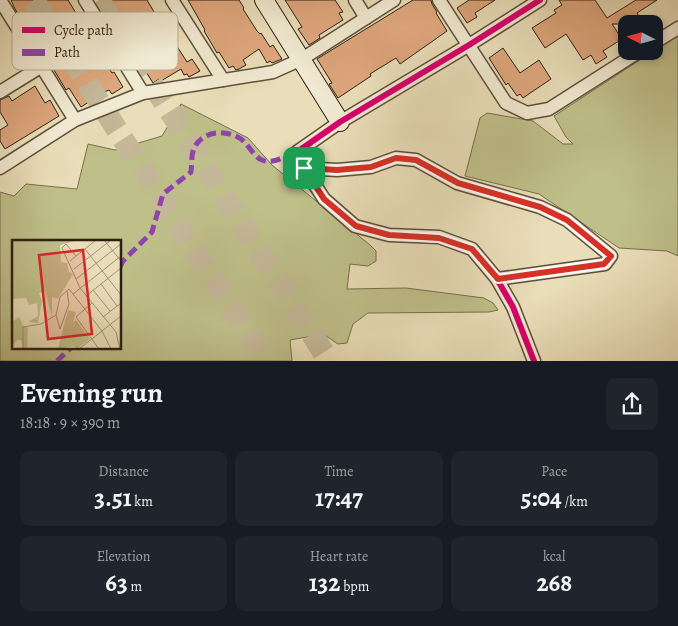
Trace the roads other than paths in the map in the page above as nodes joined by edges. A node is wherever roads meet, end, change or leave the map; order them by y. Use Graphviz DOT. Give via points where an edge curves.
graph roads {
  1 [pos="0,0"];
  2 [pos="85,0"];
  3 [pos="172,0"];
  4 [pos="264,0"];
  5 [pos="355,0"];
  6 [pos="394,0"];
  7 [pos="440,0"];
  8 [pos="540,0"];
  9 [pos="92,12"];
  10 [pos="366,18"];
  11 [pos="12,19"];
  12 [pos="678,28"];
  13 [pos="663,37"];
  14 [pos="469,46"];
  15 [pos="302,59"];
  16 [pos="626,60"];
  17 [pos="36,70"];
  18 [pos="44,70"];
  19 [pos="128,70"];
  20 [pos="223,80"];
  21 [pos="0,92"];
  22 [pos="143,94"];
  23 [pos="75,120"];
  24 [pos="340,122"];
  25 [pos="0,168"];
  26 [pos="304,168"];
  27 [pos="498,279"];
  28 [pos="534,361"];
  1 -- 11 [label="street"];
  2 -- 9 [label="street"];
  3 -- 20 [label="street"];
  4 -- 15 [label="street"];
  5 -- 10 [label="street"];
  6 -- 10 [label="street"];
  7 -- 14 [label="street"];
  8 -- 14 [label="street"];
  10 -- 15 [label="street"];
  12 -- 13 [label="street"];
  14 -- 16 [label="street" via="506,103 527,113 549,109"];
  14 -- 24 [label="street"];
  15 -- 20 [label="street" via="273,72"];
  15 -- 24 [label="street"];
  17 -- 21 [label="street"];
  18 -- 23 [label="street"];
  19 -- 22 [label="street"];
  20 -- 22 [label="street"];
  22 -- 23 [label="street"];
  23 -- 25 [label="street"];
  24 -- 26 [label="street" via="297,152"];
  26 -- 27 [label="street" via="324,199 356,226 389,235 439,238 472,249"];
  26 -- 27 [label="street" via="337,170 371,167 396,158 416,160 458,183 540,207 567,220 611,256 604,264"];
  27 -- 28 [label="street"];
}
